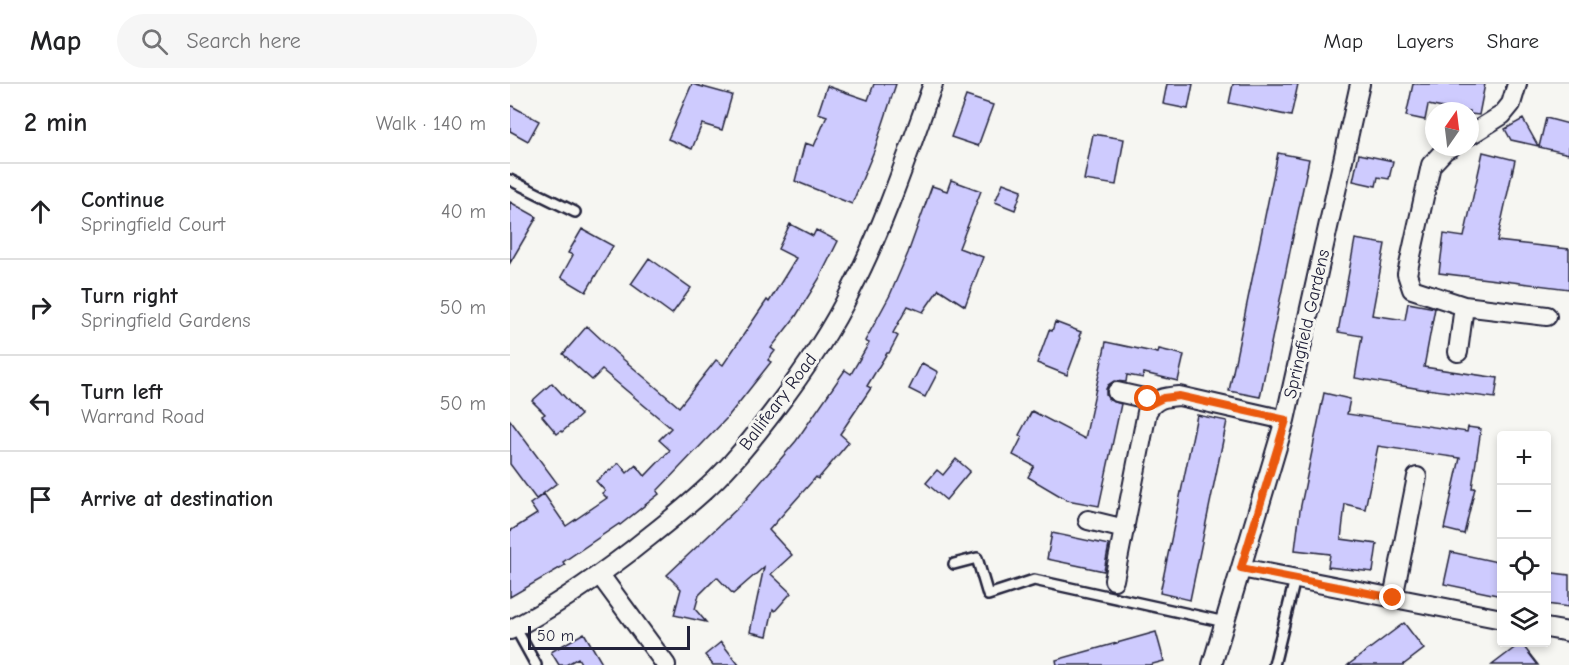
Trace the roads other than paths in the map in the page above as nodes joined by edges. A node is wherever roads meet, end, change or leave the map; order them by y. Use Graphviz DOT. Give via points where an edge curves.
graph roads {
  1 [pos="933,84"];
  2 [pos="1360,84"];
  3 [pos="1517,84"];
  4 [pos="1479,129"];
  5 [pos="1439,156"];
  6 [pos="510,180"];
  7 [pos="575,212"];
  8 [pos="1464,306"];
  9 [pos="1547,316"];
  10 [pos="1458,352"];
  11 [pos="1117,392"];
  12 [pos="1153,403"];
  13 [pos="1286,420"];
  14 [pos="1417,477"];
  15 [pos="1088,520"];
  16 [pos="1125,529"];
  17 [pos="954,564"];
  18 [pos="1241,568"];
  19 [pos="600,575"];
  20 [pos="1295,579"];
  21 [pos="1114,580"];
  22 [pos="1393,598"];
  23 [pos="1497,618"];
  24 [pos="1225,622"];
  25 [pos="513,629"];
  26 [pos="1551,629"];
  27 [pos="1569,633"];
  28 [pos="536,665"];
  29 [pos="666,665"];
  30 [pos="1212,665"];
  31 [pos="1274,665"];
  1 -- 19 [label="street, Ballifeary Road" via="880,226 851,290 795,383 751,441 709,486"];
  2 -- 13 [label="street, Springfield Gardens"];
  3 -- 4 [label="street" via="1511,104 1502,115"];
  5 -- 8 [label="street" via="1431,165 1407,274 1412,289"];
  6 -- 7 [label="lane"];
  8 -- 9 [label="street"];
  8 -- 10 [label="street"];
  11 -- 12 [label="street"];
  12 -- 13 [label="street" via="1179,396"];
  12 -- 16 [label="street"];
  13 -- 18 [label="street, Springfield Gardens"];
  14 -- 22 [label="street"];
  15 -- 16 [label="street"];
  16 -- 21 [label="street"];
  17 -- 24 [label="lane" via="977,558 988,594 1034,580"];
  18 -- 20 [label="street"];
  18 -- 24 [label="street, Springfield Gardens"];
  19 -- 25 [label="street, Ballifeary Road"];
  19 -- 29 [label="street"];
  20 -- 22 [label="street"];
  20 -- 31 [label="lane"];
  22 -- 23 [label="street"];
  24 -- 30 [label="street, Springfield Gardens"];
  25 -- 28 [label="lane"];
  26 -- 27 [label="street"];
}
